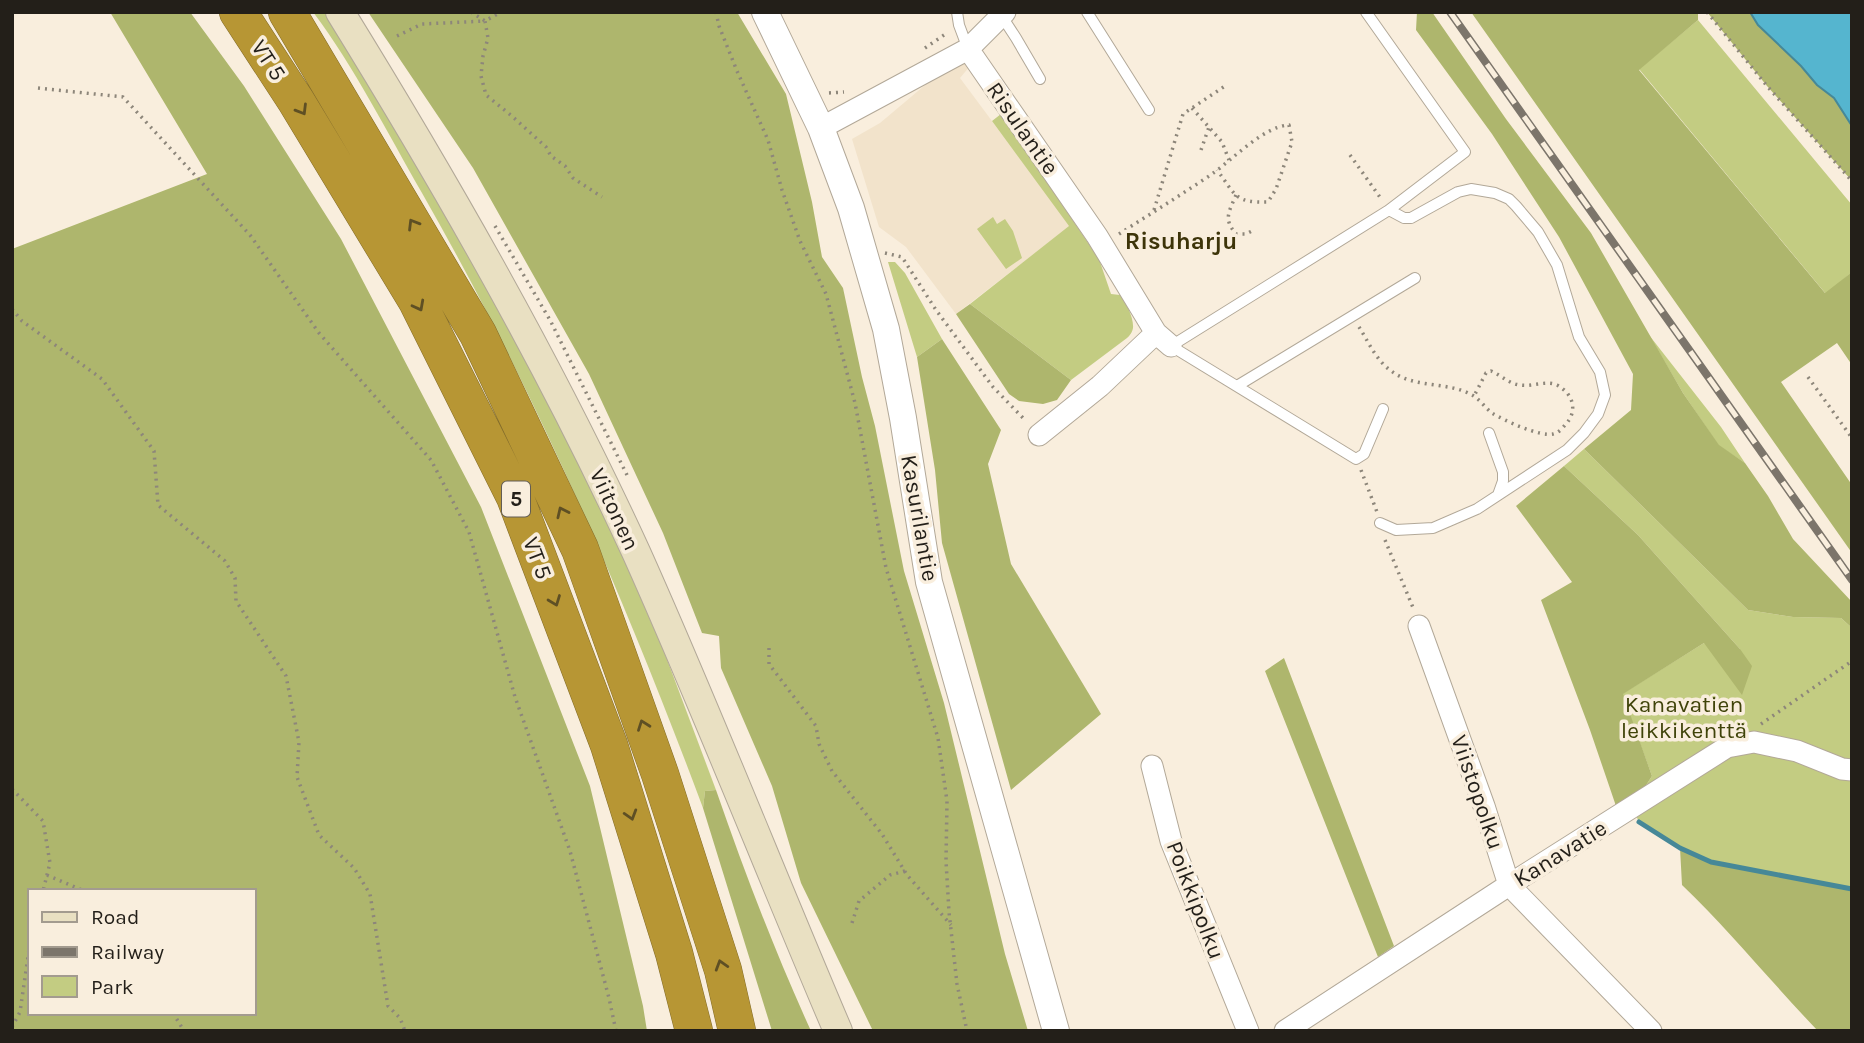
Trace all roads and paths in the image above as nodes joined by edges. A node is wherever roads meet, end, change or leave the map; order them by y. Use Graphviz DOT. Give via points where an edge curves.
graph roads {
  1 [pos="238,12"];
  2 [pos="287,12"];
  3 [pos="340,12"];
  4 [pos="471,12"];
  5 [pos="501,12"];
  6 [pos="716,12"];
  7 [pos="765,12"];
  8 [pos="957,12"];
  9 [pos="1087,12"];
  10 [pos="1366,12"];
  11 [pos="1707,12"];
  12 [pos="1003,14"];
  13 [pos="485,21"];
  14 [pos="397,36"];
  15 [pos="968,49"];
  16 [pos="1040,79"];
  17 [pos="1225,86"];
  18 [pos="38,88"];
  19 [pos="1192,108"];
  20 [pos="1149,110"];
  21 [pos="1209,127"];
  22 [pos="821,128"];
  23 [pos="1201,149"];
  24 [pos="1350,155"];
  25 [pos="1229,160"];
  26 [pos="1217,170"];
  27 [pos="1852,181"];
  28 [pos="1236,195"];
  29 [pos="602,197"];
  30 [pos="1390,210"];
  31 [pos="1154,212"];
  32 [pos="1251,231"];
  33 [pos="1102,245"];
  34 [pos="883,252"];
  35 [pos="1415,278"];
  36 [pos="12,309"];
  37 [pos="1352,316"];
  38 [pos="1163,340"];
  39 [pos="1808,377"];
  40 [pos="1237,386"];
  41 [pos="1474,396"];
  42 [pos="1383,409"];
  43 [pos="1489,433"];
  44 [pos="1039,435"];
  45 [pos="1852,439"];
  46 [pos="1497,495"];
  47 [pos="1380,523"];
  48 [pos="1419,626"];
  49 [pos="769,648"];
  50 [pos="1852,661"];
  51 [pos="1727,747"];
  52 [pos="1152,766"];
  53 [pos="1852,770"];
  54 [pos="12,789"];
  55 [pos="905,871"];
  56 [pos="47,875"];
  57 [pos="1510,885"];
  58 [pos="44,889"];
  59 [pos="78,889"];
  60 [pos="852,923"];
  61 [pos="951,925"];
  62 [pos="674,953"];
  63 [pos="28,957"];
  64 [pos="174,1015"];
  65 [pos="12,1027"];
  66 [pos="184,1031"];
  67 [pos="405,1031"];
  68 [pos="616,1031"];
  69 [pos="684,1031"];
  70 [pos="694,1031"];
  71 [pos="737,1031"];
  72 [pos="838,1031"];
  73 [pos="967,1031"];
  74 [pos="1056,1031"];
  75 [pos="1248,1031"];
  76 [pos="1285,1031"];
  77 [pos="1651,1031"];
  1 -- 62 [label="highway, VT 5 / 5, one-way" via="417,301 515,497 609,745"];
  71 -- 2 [label="highway, VT 5 / 5, one-way" via="723,970 660,774 580,549 478,334"];
  3 -- 72 [label="main road, Viitonen" via="439,175 587,451 701,702"];
  4 -- 13 [label="path"];
  5 -- 13 [label="path"];
  6 -- 61 [label="path" via="768,140 800,241 826,294 848,373 886,568 938,738 947,801"];
  7 -- 22 [label="street, Kasurilantie"];
  8 -- 15 [label="lane"];
  9 -- 20 [label="lane"];
  10 -- 30 [label="lane" via="1465,152"];
  11 -- 27 [label="path"];
  12 -- 15 [label="street"];
  12 -- 16 [label="lane"];
  13 -- 14 [label="path" via="422,24"];
  13 -- 29 [label="path" via="488,38 481,76 486,95 573,178"];
  15 -- 22 [label="street"];
  15 -- 33 [label="street, Risulantie"];
  17 -- 19 [label="path"];
  18 -- 68 [label="path" via="123,97 250,234 319,333 431,460 469,532 515,697 570,851"];
  19 -- 21 [label="path"];
  19 -- 31 [label="path" via="1183,114"];
  21 -- 23 [label="path"];
  21 -- 25 [label="path"];
  22 -- 74 [label="street, Kasurilantie" via="851,208 886,329 929,582"];
  24 -- 30 [label="path"];
  25 -- 26 [label="path"];
  25 -- 28 [label="path" via="1280,125 1289,125 1292,142 1268,202 1251,203"];
  26 -- 28 [label="path"];
  26 -- 31 [label="path"];
  28 -- 32 [label="path" via="1227,218 1229,226 1236,234"];
  30 -- 38 [label="lane"];
  30 -- 46 [label="lane" via="1411,218 1458,192 1471,190 1508,199 1524,213 1557,265 1579,337 1600,372 1605,395 1584,433 1567,450"];
  31 -- 33 [label="path"];
  33 -- 38 [label="street, Risulantie"];
  34 -- 44 [label="path" via="902,257 993,387"];
  35 -- 37 [label="lane"];
  36 -- 67 [label="path" via="102,379 154,451 158,505 225,561 235,578 236,601 286,676 299,742 297,777 319,835 354,868 370,894 388,1006"];
  37 -- 40 [label="lane"];
  37 -- 41 [label="path" via="1391,371"];
  38 -- 40 [label="lane"];
  38 -- 44 [label="street"];
  39 -- 45 [label="path"];
  40 -- 42 [label="lane" via="1356,458 1364,454"];
  41 -- 41 [label="path" via="1493,414 1547,435 1561,430 1574,408 1554,384 1516,385 1491,371"];
  43 -- 46 [label="lane" via="1503,472"];
  46 -- 47 [label="lane" via="1433,528 1396,530"];
  48 -- 57 [label="street, Viistopolku"];
  49 -- 55 [label="path" via="769,664 816,726 832,771"];
  50 -- 51 [label="path"];
  51 -- 53 [label="street, Kanavatie" via="1754,742"];
  51 -- 57 [label="street, Kanavatie"];
  52 -- 75 [label="street, Poikkipolku" via="1171,841"];
  54 -- 56 [label="path" via="43,821 50,863"];
  55 -- 60 [label="path" via="890,875 859,901"];
  55 -- 61 [label="path"];
  56 -- 58 [label="path"];
  56 -- 59 [label="path"];
  57 -- 76 [label="street, Kanavatie"];
  57 -- 77 [label="street, Viistopolku"];
  61 -- 73 [label="path"];
  62 -- 69 [label="highway"];
  62 -- 70 [label="highway, VT 5 / 5"];
  63 -- 65 [label="path" via="20,1012"];
  64 -- 66 [label="path"];
}
